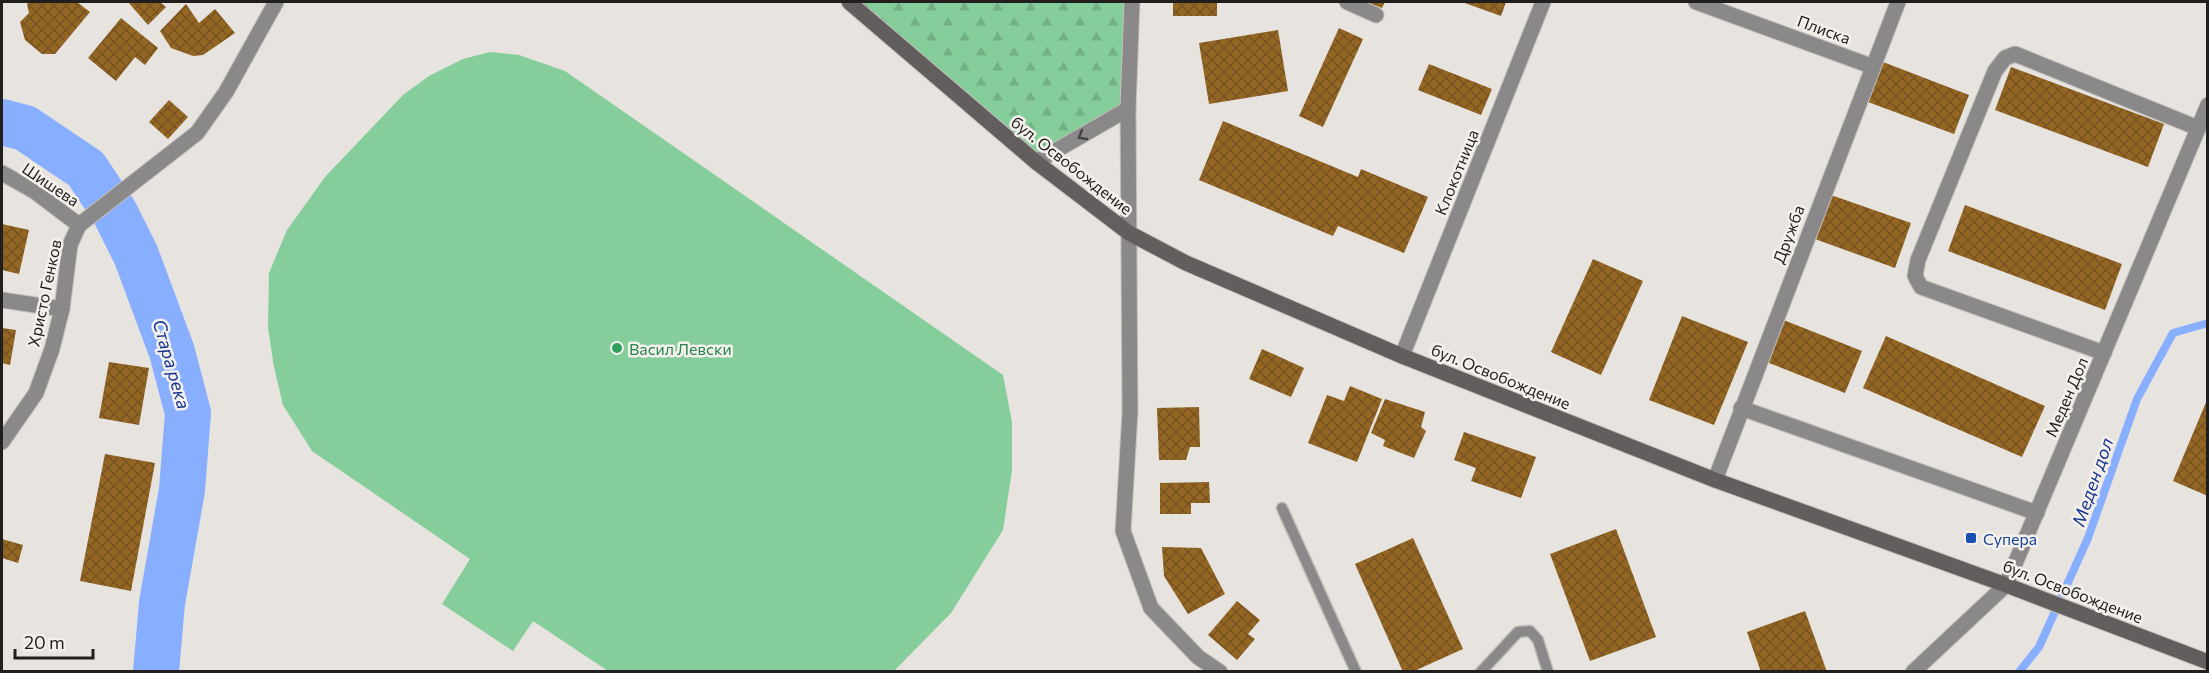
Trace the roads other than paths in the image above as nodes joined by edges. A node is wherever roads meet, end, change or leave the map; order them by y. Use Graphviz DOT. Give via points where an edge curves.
graph roads {
  1 [pos="276,2"];
  2 [pos="849,2"];
  3 [pos="1132,2"];
  4 [pos="1347,2"];
  5 [pos="1543,2"];
  6 [pos="1696,2"];
  7 [pos="1898,2"];
  8 [pos="1376,15"];
  9 [pos="1871,66"];
  10 [pos="2208,105"];
  11 [pos="1128,109"];
  12 [pos="2198,128"];
  13 [pos="1036,162"];
  14 [pos="2,173"];
  15 [pos="84,221"];
  16 [pos="1129,233"];
  17 [pos="2,300"];
  18 [pos="62,309"];
  19 [pos="2104,353"];
  20 [pos="1402,356"];
  21 [pos="1741,408"];
  22 [pos="2,442"];
  23 [pos="1714,480"];
  24 [pos="1282,508"];
  25 [pos="2037,513"];
  26 [pos="2006,585"];
  27 [pos="2208,662"];
  28 [pos="1220,672"];
  29 [pos="1356,672"];
  30 [pos="1481,672"];
  31 [pos="1548,672"];
  32 [pos="1913,672"];
  1 -- 15 [label="street" via="226,93 197,133"];
  2 -- 13 [label="main road, бул. Освобождение"];
  3 -- 11 [label="street"];
  4 -- 8 [label="street"];
  5 -- 20 [label="street, Клокотница"];
  6 -- 9 [label="street, Плиска"];
  7 -- 9 [label="street, Дружба"];
  9 -- 21 [label="street, Дружба"];
  10 -- 12 [label="street, Меден Дол"];
  11 -- 13 [label="street, one-way"];
  11 -- 16 [label="street"];
  12 -- 19 [label="street, Меден Дол"];
  12 -- 19 [label="street" via="2015,54 2005,58 1995,71 1918,260 1915,276 1921,287"];
  13 -- 16 [label="main road, бул. Освобождение"];
  14 -- 15 [label="street, Шишева"];
  15 -- 18 [label="street, Христо Генков" via="70,245"];
  16 -- 20 [label="main road, бул. Освобождение" via="1186,263"];
  16 -- 28 [label="street" via="1130,412 1124,531 1151,608 1198,657"];
  17 -- 18 [label="street"];
  18 -- 22 [label="street, Христо Генков" via="36,393"];
  19 -- 25 [label="street, Меден Дол"];
  20 -- 23 [label="main road, бул. Освобождение"];
  21 -- 23 [label="street, Дружба"];
  21 -- 25 [label="street"];
  23 -- 26 [label="main road, бул. Освобождение"];
  24 -- 29 [label="lane"];
  25 -- 26 [label="street, Меден Дол"];
  26 -- 27 [label="main road, бул. Освобождение"];
  26 -- 32 [label="street, Меден Дол"];
  30 -- 31 [label="lane" via="1518,632 1530,631 1538,640"];
}
